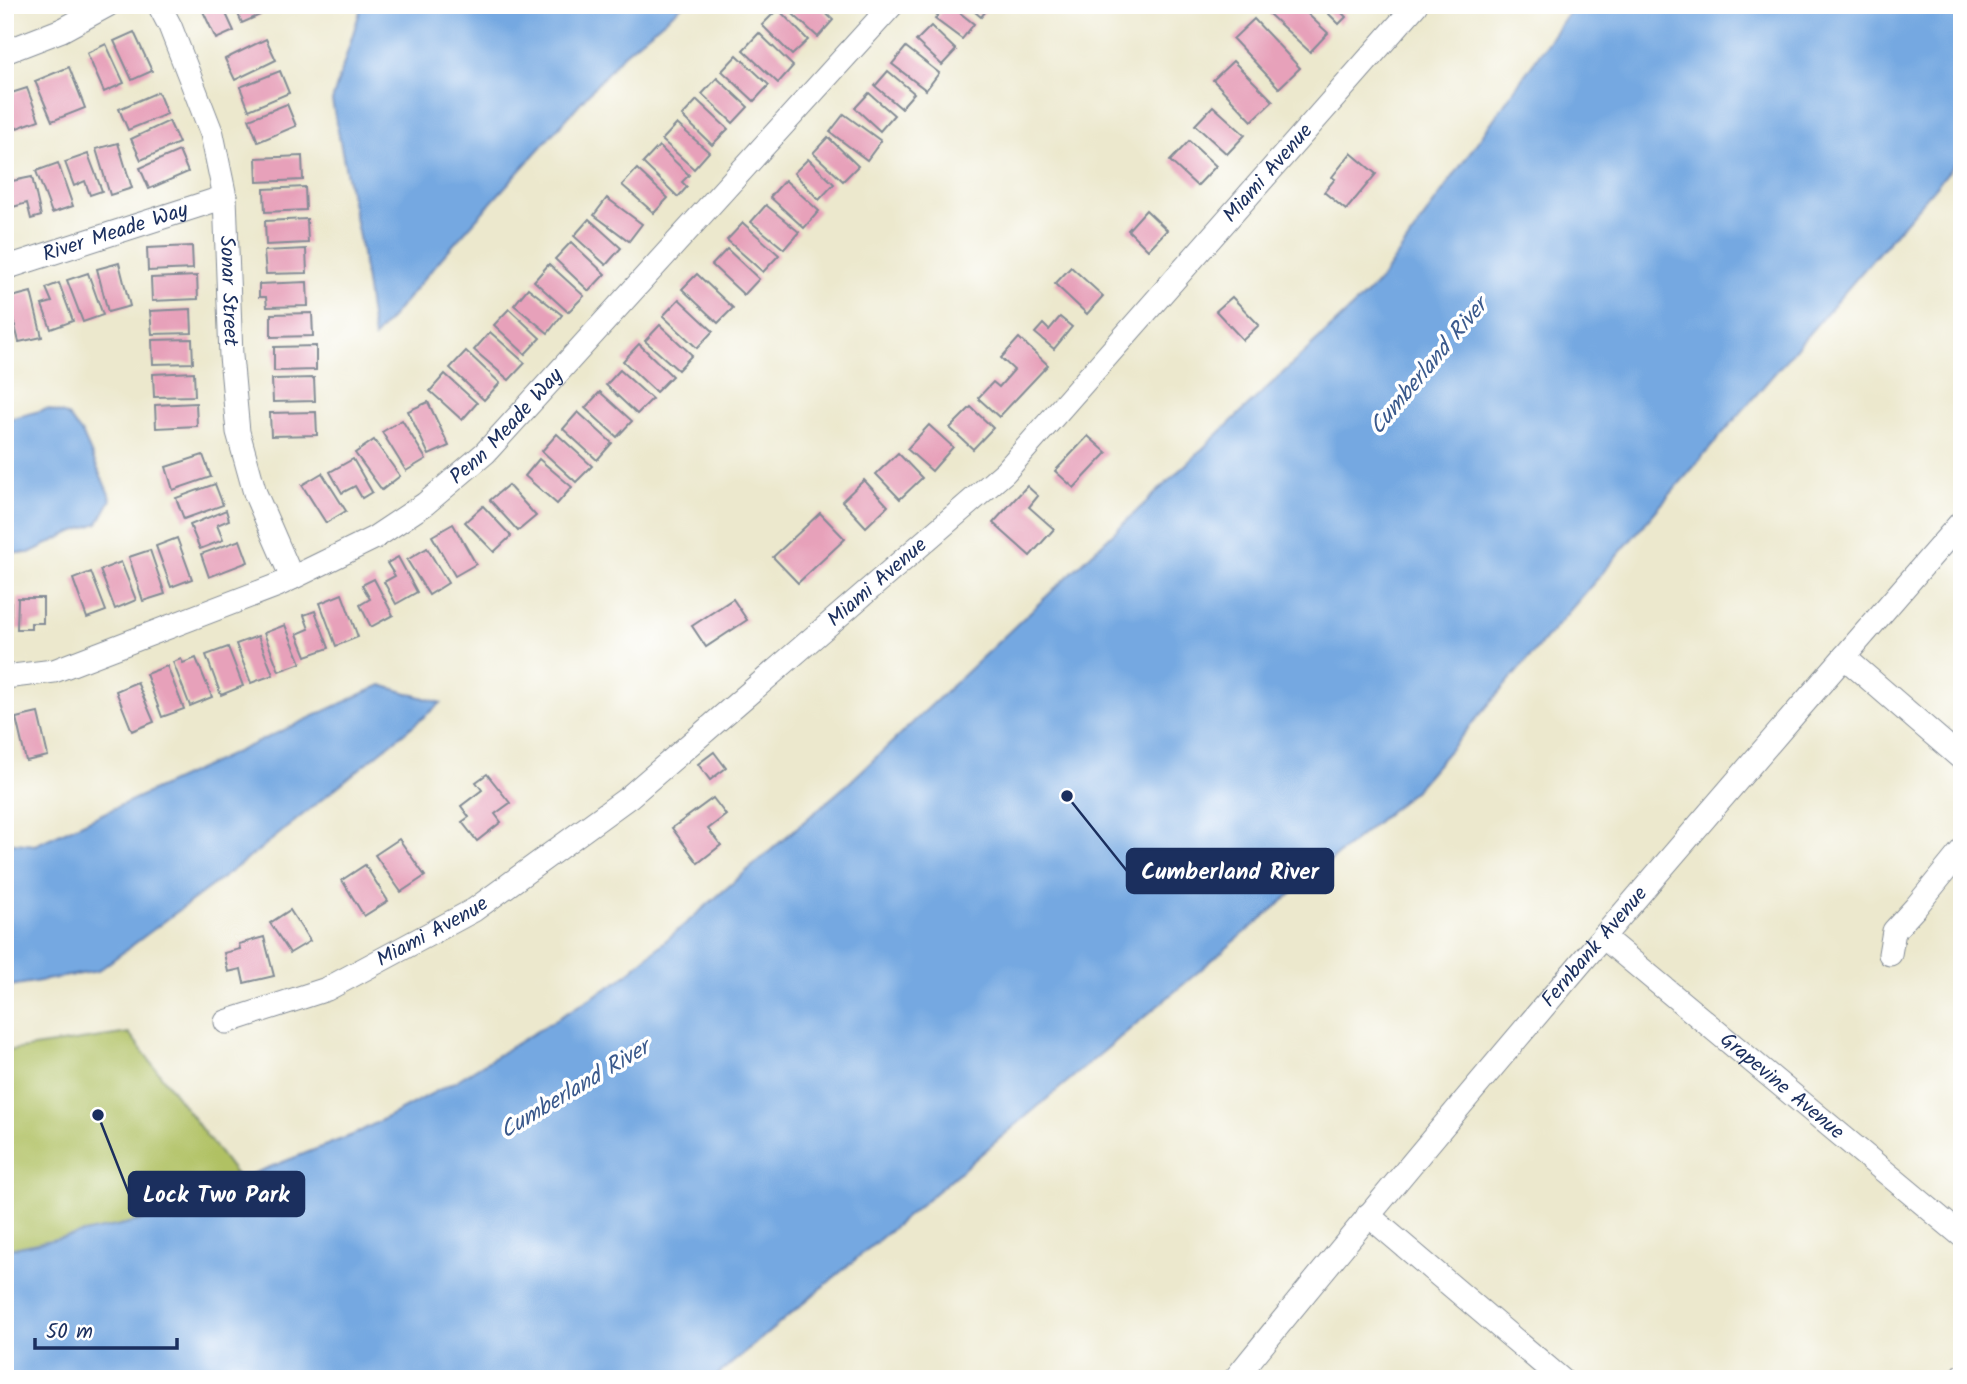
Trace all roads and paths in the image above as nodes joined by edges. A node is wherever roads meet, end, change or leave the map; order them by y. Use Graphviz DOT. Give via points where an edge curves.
graph roads {
  1 [pos="108,5"];
  2 [pos="159,5"];
  3 [pos="892,5"];
  4 [pos="1416,5"];
  5 [pos="5,52"];
  6 [pos="225,197"];
  7 [pos="5,268"];
  8 [pos="1962,521"];
  9 [pos="292,578"];
  10 [pos="1844,657"];
  11 [pos="5,677"];
  12 [pos="1962,759"];
  13 [pos="1962,850"];
  14 [pos="1602,937"];
  15 [pos="1890,954"];
  16 [pos="226,1022"];
  17 [pos="1368,1214"];
  18 [pos="1962,1236"];
  19 [pos="1235,1379"];
  20 [pos="1561,1379"];
  1 -- 5 [label="street" via="62,30"];
  2 -- 6 [label="street, Sonar Street" via="212,134"];
  3 -- 9 [label="street, Penn Meade Way" via="485,453 425,504 374,538"];
  4 -- 16 [label="street, Miami Avenue" via="1005,472 629,797 474,909 327,989"];
  6 -- 7 [label="street, River Meade Way"];
  6 -- 9 [label="street, Sonar Street" via="238,432 255,493"];
  8 -- 10 [label="street, Fernbank Avenue"];
  9 -- 11 [label="street, Penn Meade Way" via="54,671"];
  10 -- 12 [label="street"];
  10 -- 14 [label="street, Fernbank Avenue"];
  13 -- 15 [label="street" via="1894,931"];
  14 -- 17 [label="street, Fernbank Avenue"];
  14 -- 18 [label="street, Grapevine Avenue"];
  17 -- 19 [label="street, Fernbank Avenue"];
  17 -- 20 [label="street"];
}
